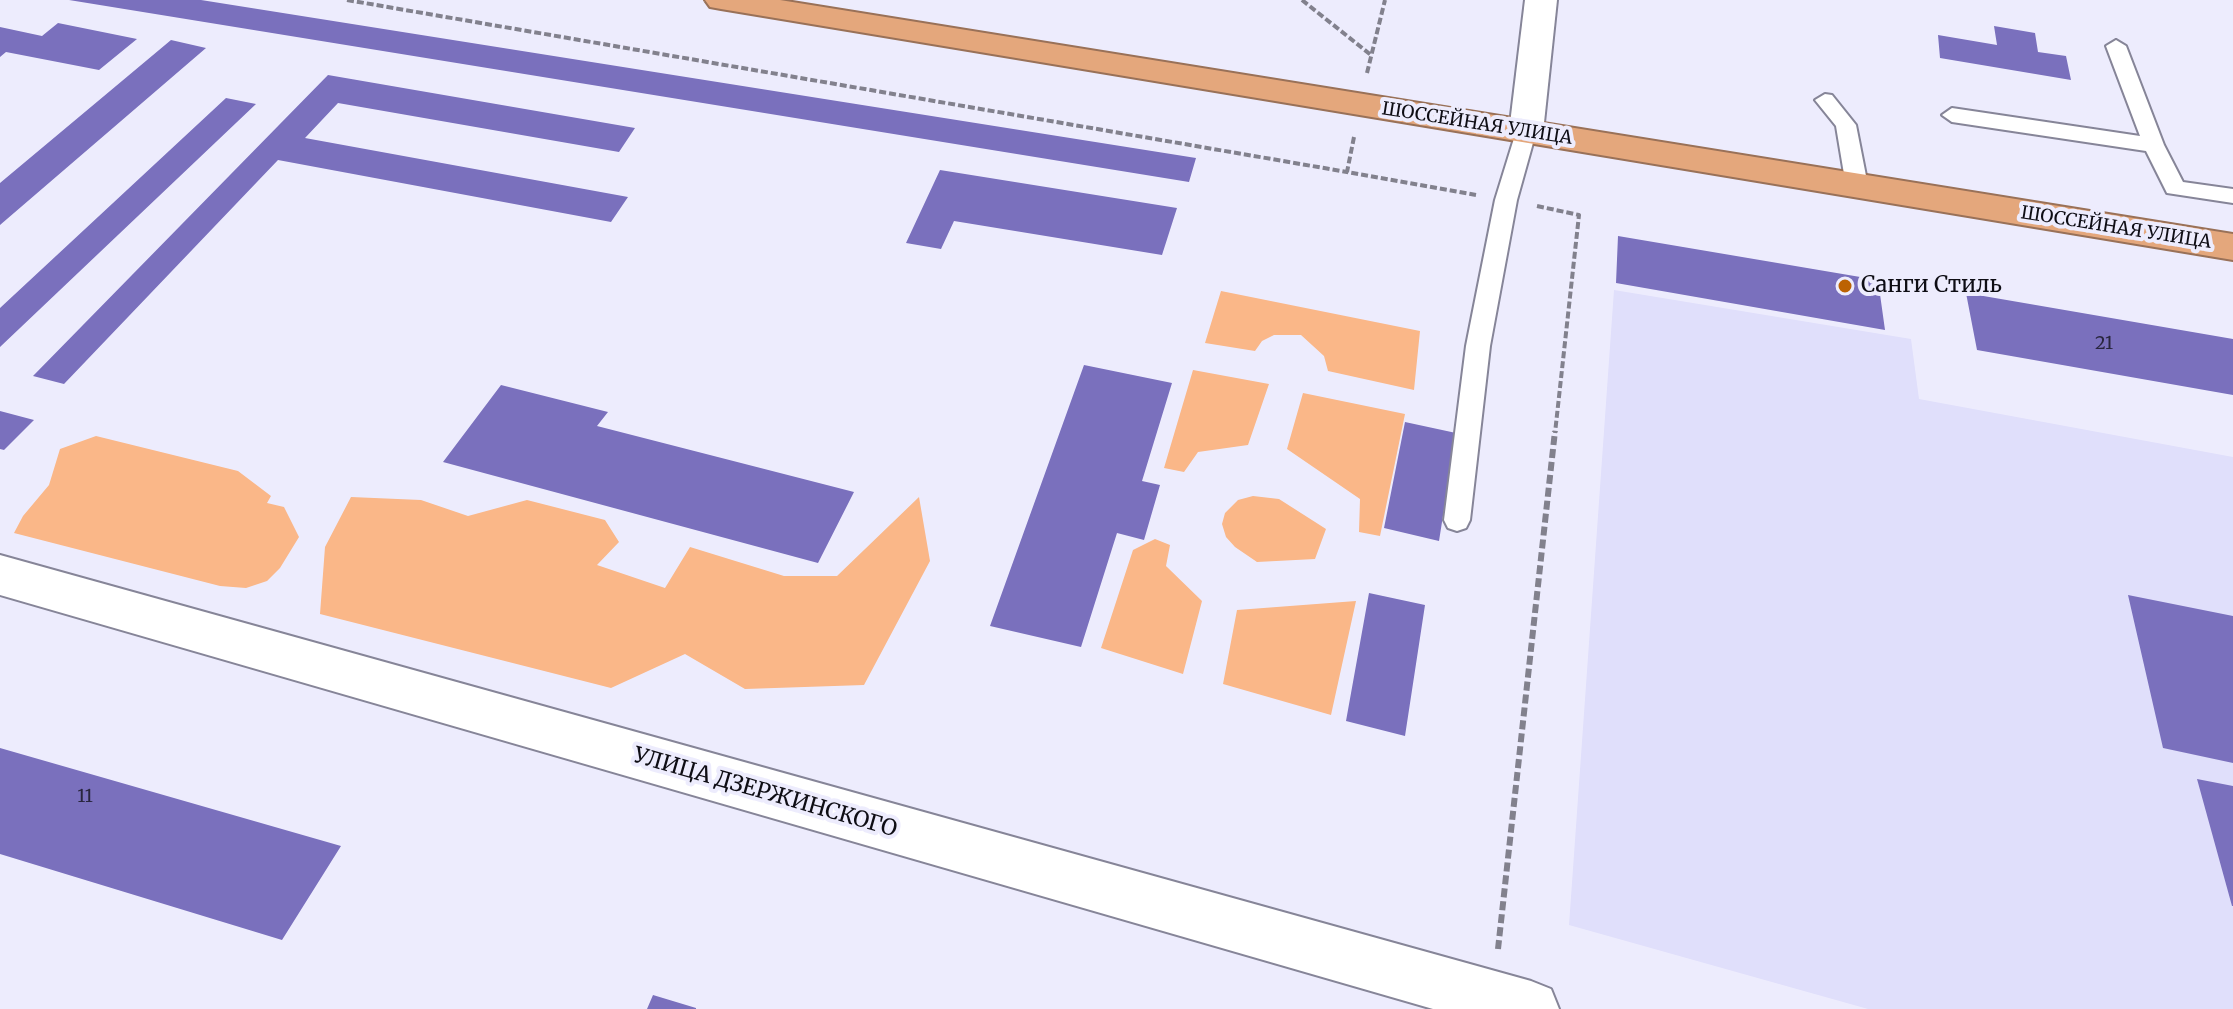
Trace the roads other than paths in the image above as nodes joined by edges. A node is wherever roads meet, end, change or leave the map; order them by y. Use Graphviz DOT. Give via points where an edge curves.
graph roads {
  1 [pos="1541,0"];
  2 [pos="729,1"];
  3 [pos="2116,46"];
  4 [pos="1825,100"];
  5 [pos="1952,115"];
  6 [pos="1526,132"];
  7 [pos="2154,145"];
  8 [pos="1857,186"];
  9 [pos="2233,196"];
  10 [pos="2233,247"];
  11 [pos="1457,520"];
  12 [pos="0,575"];
  13 [pos="1419,994"];
  14 [pos="1531,1009"];
  1 -- 6 [label="street"];
  2 -- 6 [label="highway, ШОССЕЙНАЯ УЛИЦА"];
  3 -- 7 [label="lane"];
  4 -- 8 [label="lane" via="1846,125"];
  5 -- 7 [label="lane"];
  6 -- 8 [label="highway, ШОССЕЙНАЯ УЛИЦА"];
  6 -- 11 [label="lane" via="1506,200 1478,346"];
  7 -- 9 [label="lane" via="2175,188"];
  8 -- 10 [label="highway, ШОССЕЙНАЯ УЛИЦА"];
  12 -- 13 [label="street, УЛИЦА ДЗЕРЖИНСКОГО"];
  13 -- 14 [label="street, УЛИЦА ДЗЕРЖИНСКОГО"];
}
